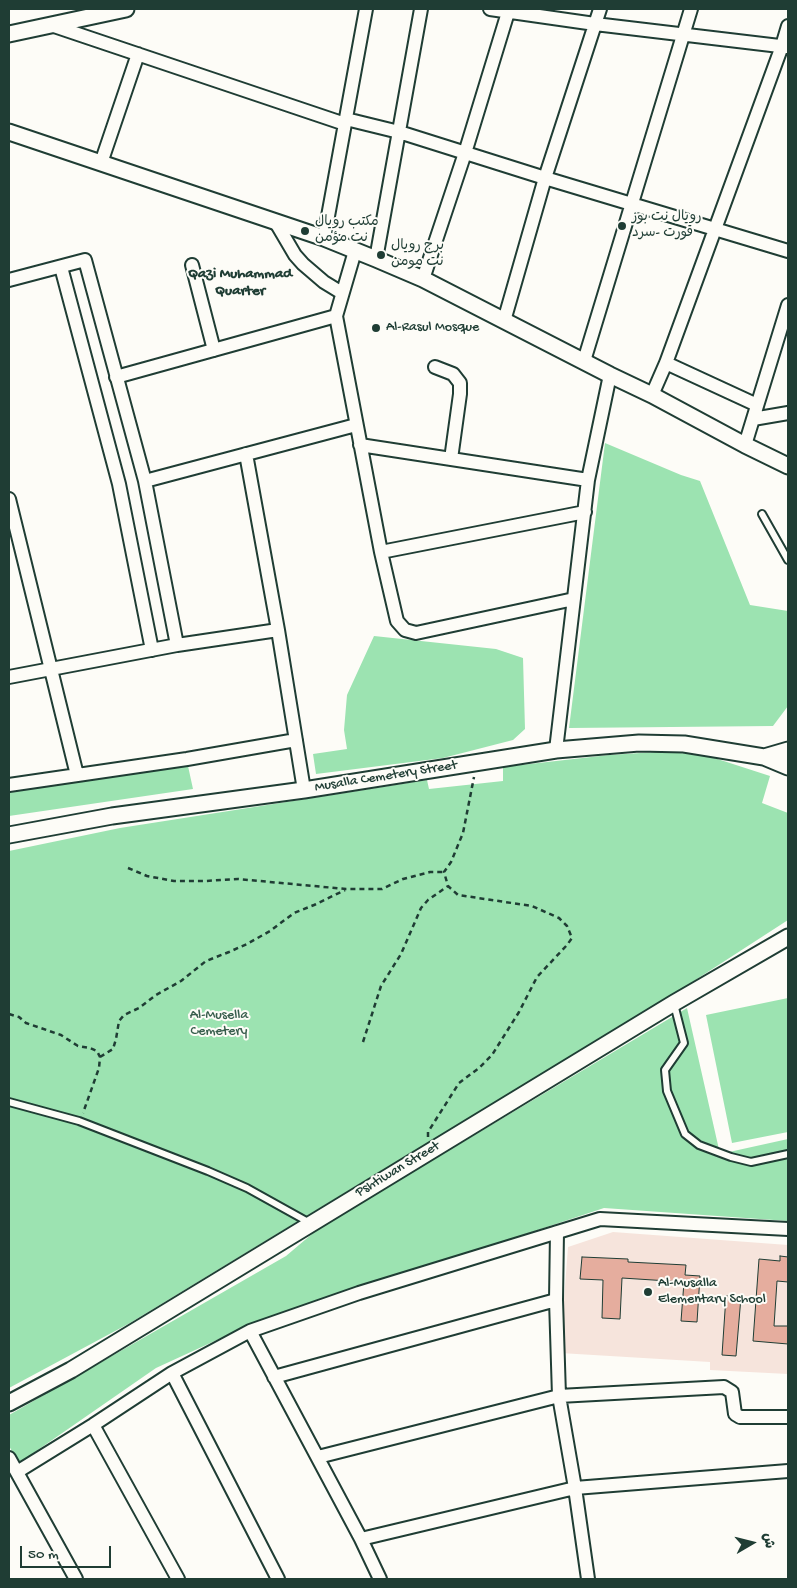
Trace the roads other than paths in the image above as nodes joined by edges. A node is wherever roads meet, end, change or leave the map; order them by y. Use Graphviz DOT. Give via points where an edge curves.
graph roads {
  1 [pos="126,9"];
  2 [pos="366,9"];
  3 [pos="421,9"];
  4 [pos="490,9"];
  5 [pos="600,9"];
  6 [pos="691,9"];
  7 [pos="509,10"];
  8 [pos="595,24"];
  9 [pos="51,25"];
  10 [pos="788,26"];
  11 [pos="9,34"];
  12 [pos="683,35"];
  13 [pos="785,47"];
  14 [pos="138,54"];
  15 [pos="346,121"];
  16 [pos="9,132"];
  17 [pos="399,132"];
  18 [pos="465,152"];
  19 [pos="101,163"];
  20 [pos="545,178"];
  21 [pos="631,203"];
  22 [pos="275,221"];
  23 [pos="715,228"];
  24 [pos="324,238"];
  25 [pos="355,251"];
  26 [pos="788,251"];
  27 [pos="376,259"];
  28 [pos="192,265"];
  29 [pos="61,267"];
  30 [pos="9,280"];
  31 [pos="423,280"];
  32 [pos="342,293"];
  33 [pos="788,305"];
  34 [pos="336,316"];
  35 [pos="504,321"];
  36 [pos="214,350"];
  37 [pos="584,361"];
  38 [pos="666,363"];
  39 [pos="435,367"];
  40 [pos="610,375"];
  41 [pos="116,377"];
  42 [pos="652,394"];
  43 [pos="757,405"];
  44 [pos="788,414"];
  45 [pos="753,419"];
  46 [pos="356,425"];
  47 [pos="360,445"];
  48 [pos="745,445"];
  49 [pos="246,454"];
  50 [pos="451,459"];
  51 [pos="788,466"];
  52 [pos="588,480"];
  53 [pos="145,481"];
  54 [pos="9,499"];
  55 [pos="584,512"];
  56 [pos="762,514"];
  57 [pos="381,552"];
  58 [pos="788,560"];
  59 [pos="574,599"];
  60 [pos="278,630"];
  61 [pos="177,646"];
  62 [pos="152,650"];
  63 [pos="51,669"];
  64 [pos="9,677"];
  65 [pos="296,740"];
  66 [pos="556,750"];
  67 [pos="788,750"];
  68 [pos="764,757"];
  69 [pos="788,767"];
  70 [pos="77,775"];
  71 [pos="9,785"];
  72 [pos="304,790"];
  73 [pos="9,835"];
  74 [pos="788,937"];
  75 [pos="674,1003"];
  76 [pos="9,1102"];
  77 [pos="788,1154"];
  78 [pos="311,1223"];
  79 [pos="788,1229"];
  80 [pos="557,1232"];
  81 [pos="556,1300"];
  82 [pos="250,1331"];
  83 [pos="172,1373"];
  84 [pos="274,1376"];
  85 [pos="560,1396"];
  86 [pos="9,1403"];
  87 [pos="788,1417"];
  88 [pos="93,1425"];
  89 [pos="318,1457"];
  90 [pos="9,1458"];
  91 [pos="788,1471"];
  92 [pos="17,1472"];
  93 [pos="575,1488"];
  94 [pos="360,1539"];
  95 [pos="76,1579"];
  96 [pos="178,1579"];
  97 [pos="278,1579"];
  98 [pos="380,1579"];
  99 [pos="588,1579"];
  1 -- 9 [label="street"];
  2 -- 15 [label="street"];
  3 -- 17 [label="street"];
  4 -- 7 [label="street"];
  5 -- 8 [label="street"];
  6 -- 12 [label="street"];
  7 -- 8 [label="street"];
  7 -- 18 [label="street"];
  8 -- 12 [label="street"];
  8 -- 20 [label="street"];
  9 -- 11 [label="street"];
  9 -- 14 [label="street"];
  10 -- 13 [label="street"];
  12 -- 13 [label="street"];
  12 -- 21 [label="street"];
  13 -- 23 [label="street"];
  14 -- 15 [label="street"];
  14 -- 19 [label="street"];
  15 -- 17 [label="street"];
  15 -- 24 [label="street"];
  16 -- 19 [label="street"];
  17 -- 18 [label="street"];
  17 -- 27 [label="street"];
  18 -- 20 [label="street"];
  18 -- 31 [label="street"];
  19 -- 22 [label="street"];
  20 -- 21 [label="street"];
  20 -- 35 [label="street"];
  21 -- 23 [label="street"];
  21 -- 37 [label="street"];
  22 -- 24 [label="street"];
  22 -- 32 [label="street" via="303,264"];
  23 -- 26 [label="street"];
  23 -- 38 [label="street"];
  24 -- 25 [label="street"];
  25 -- 27 [label="street"];
  25 -- 32 [label="street"];
  27 -- 31 [label="street"];
  28 -- 36 [label="street"];
  29 -- 30 [label="street"];
  29 -- 41 [label="street" via="85,260"];
  29 -- 62 [label="street" via="119,484"];
  31 -- 35 [label="street"];
  32 -- 34 [label="street"];
  33 -- 43 [label="street"];
  34 -- 36 [label="street"];
  34 -- 46 [label="street"];
  35 -- 37 [label="street"];
  36 -- 41 [label="street"];
  37 -- 40 [label="street"];
  38 -- 42 [label="street"];
  38 -- 43 [label="street"];
  39 -- 50 [label="street" via="453,374 460,383"];
  40 -- 42 [label="street"];
  40 -- 52 [label="street"];
  41 -- 53 [label="street"];
  42 -- 48 [label="street"];
  43 -- 45 [label="street"];
  44 -- 45 [label="street"];
  45 -- 48 [label="street"];
  46 -- 47 [label="street"];
  46 -- 49 [label="street"];
  47 -- 50 [label="street"];
  47 -- 57 [label="street"];
  48 -- 51 [label="street"];
  49 -- 53 [label="street"];
  49 -- 60 [label="street"];
  50 -- 52 [label="street"];
  52 -- 55 [label="street"];
  53 -- 61 [label="street"];
  54 -- 63 [label="street"];
  55 -- 57 [label="street"];
  55 -- 59 [label="street"];
  56 -- 58 [label="lane"];
  57 -- 59 [label="street" via="397,621 405,630 416,633"];
  59 -- 66 [label="street"];
  60 -- 61 [label="street"];
  60 -- 65 [label="street"];
  61 -- 62 [label="street"];
  62 -- 63 [label="street"];
  63 -- 64 [label="street"];
  63 -- 70 [label="street"];
  65 -- 70 [label="street" via="187,760"];
  65 -- 72 [label="street"];
  66 -- 68 [label="street, Musalla Cemetery Street" via="639,743 675,744"];
  66 -- 72 [label="street, Musalla Cemetery Street"];
  67 -- 68 [label="street, Musalla Cemetery Street"];
  68 -- 69 [label="street, Musalla Cemetery Street"];
  70 -- 71 [label="street"];
  72 -- 73 [label="street, Musalla Cemetery Street" via="112,816"];
  74 -- 75 [label="street, Pshtiwan Street"];
  75 -- 77 [label="lane" via="684,1043 665,1070 667,1091 685,1134 699,1145 751,1162"];
  75 -- 78 [label="street, Pshtiwan Street"];
  76 -- 78 [label="lane" via="79,1122 226,1179"];
  78 -- 86 [label="street, Pshtiwan Street" via="71,1370"];
  79 -- 80 [label="street" via="600,1219"];
  80 -- 81 [label="street"];
  80 -- 82 [label="street" via="359,1293"];
  81 -- 84 [label="street"];
  81 -- 85 [label="street"];
  82 -- 83 [label="street"];
  82 -- 84 [label="street"];
  83 -- 88 [label="street"];
  83 -- 97 [label="street"];
  84 -- 89 [label="street"];
  85 -- 87 [label="street" via="724,1387 732,1392 734,1414 740,1418"];
  85 -- 89 [label="street"];
  85 -- 93 [label="street"];
  88 -- 92 [label="street"];
  88 -- 96 [label="street"];
  89 -- 94 [label="street"];
  90 -- 92 [label="street"];
  91 -- 93 [label="street"];
  92 -- 95 [label="street"];
  93 -- 94 [label="street"];
  93 -- 99 [label="street"];
  94 -- 98 [label="street"];
}
